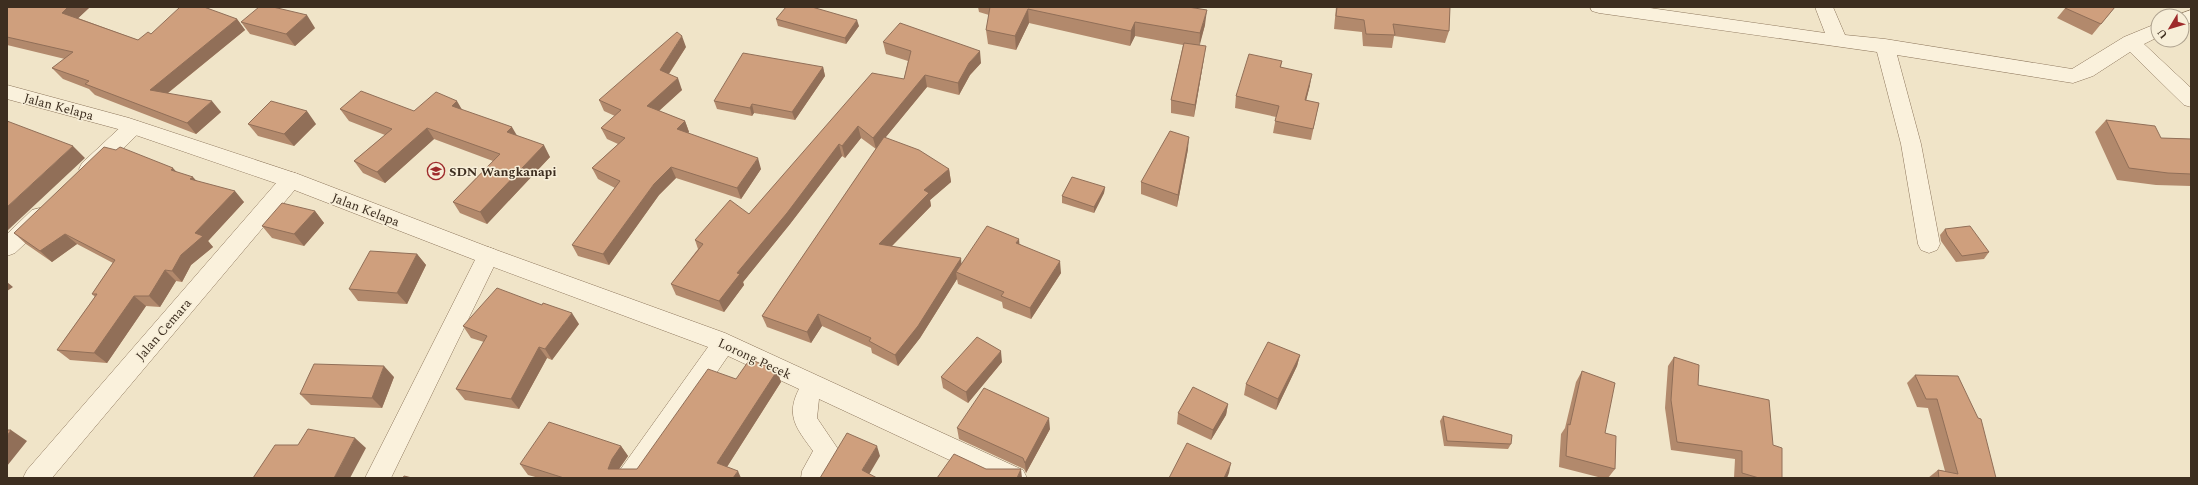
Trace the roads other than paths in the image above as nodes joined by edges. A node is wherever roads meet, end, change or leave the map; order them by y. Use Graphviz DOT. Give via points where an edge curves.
graph roads {
  1 [pos="1598,7"];
  2 [pos="1824,7"];
  3 [pos="1620,9"];
  4 [pos="1702,15"];
  5 [pos="2150,33"];
  6 [pos="1838,41"];
  7 [pos="2131,42"];
  8 [pos="1885,46"];
  9 [pos="7,92"];
  10 [pos="2191,100"];
  11 [pos="133,127"];
  12 [pos="291,180"];
  13 [pos="73,185"];
  14 [pos="52,205"];
  15 [pos="1929,244"];
  16 [pos="7,247"];
  17 [pos="488,256"];
  18 [pos="724,343"];
  19 [pos="814,385"];
  20 [pos="36,478"];
  21 [pos="378,478"];
  22 [pos="629,478"];
  23 [pos="814,478"];
  24 [pos="1014,478"];
  1 -- 3 [label="street"];
  2 -- 6 [label="street"];
  3 -- 4 [label="street"];
  4 -- 6 [label="street"];
  5 -- 7 [label="street"];
  6 -- 8 [label="street"];
  7 -- 8 [label="street" via="2086,72 2073,76"];
  7 -- 10 [label="street"];
  8 -- 15 [label="street" via="1911,144"];
  9 -- 11 [label="street, Jalan Kelapa"];
  11 -- 12 [label="street, Jalan Kelapa"];
  11 -- 13 [label="street"];
  12 -- 17 [label="street, Jalan Kelapa"];
  12 -- 20 [label="street, Jalan Cemara"];
  14 -- 16 [label="street"];
  17 -- 18 [label="street, Lorong Pecek"];
  17 -- 21 [label="street"];
  18 -- 19 [label="street, Lorong Pecek"];
  18 -- 22 [label="street"];
  19 -- 23 [label="street" via="806,400 805,421 826,449 813,473"];
  19 -- 24 [label="street, Lorong Pecek"];
}
